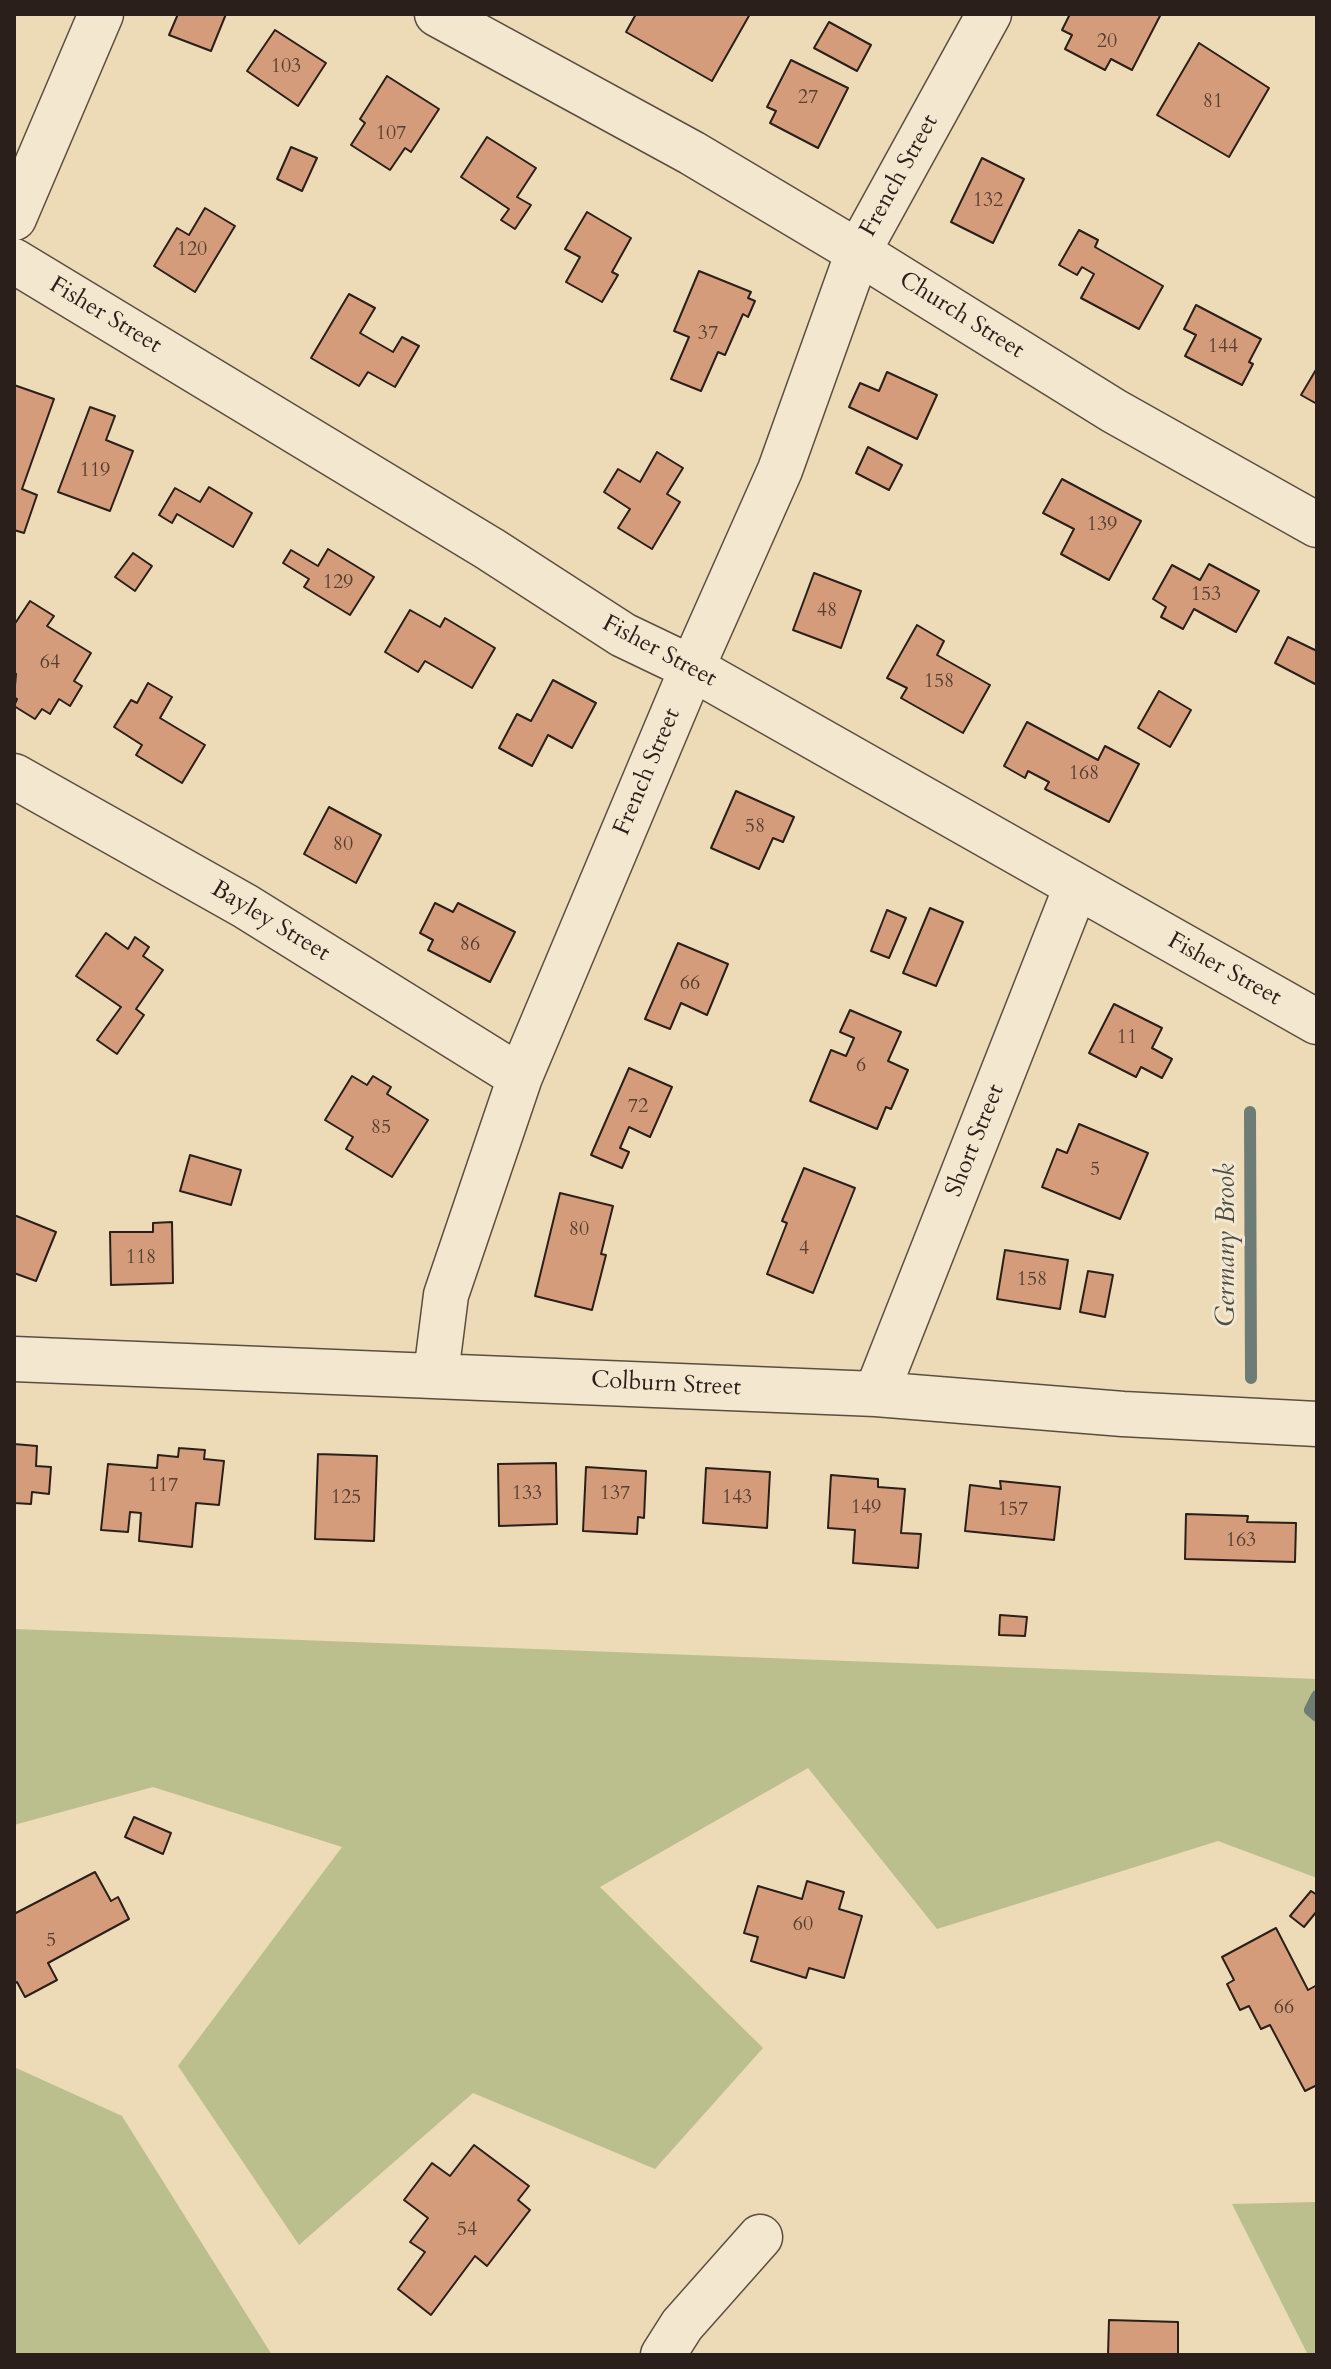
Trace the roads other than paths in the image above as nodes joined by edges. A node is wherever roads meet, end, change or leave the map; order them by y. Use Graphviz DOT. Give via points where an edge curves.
graph roads {
  1 [pos="101,14"];
  2 [pos="437,14"];
  3 [pos="989,14"];
  4 [pos="14,218"];
  5 [pos="858,252"];
  6 [pos="14,261"];
  7 [pos="1317,525"];
  8 [pos="692,668"];
  9 [pos="14,776"];
  10 [pos="1076,887"];
  11 [pos="1317,1022"];
  12 [pos="520,1077"];
  13 [pos="14,1359"];
  14 [pos="436,1374"];
  15 [pos="876,1394"];
  16 [pos="1317,1424"];
  17 [pos="760,2237"];
  18 [pos="663,2355"];
  1 -- 4 [label="street"];
  2 -- 5 [label="street, Church Street" via="692,153"];
  3 -- 5 [label="street, French Street"];
  5 -- 7 [label="street, Church Street" via="1114,411"];
  5 -- 8 [label="street, French Street" via="780,470"];
  6 -- 8 [label="street, Fisher Street" via="623,635"];
  8 -- 10 [label="street, Fisher Street"];
  8 -- 12 [label="street, French Street"];
  9 -- 12 [label="street, Bayley Street" via="245,906"];
  10 -- 11 [label="street, Fisher Street"];
  10 -- 15 [label="street, Short Street"];
  12 -- 14 [label="street, French Street" via="446,1295"];
  13 -- 14 [label="street, Colburn Street"];
  14 -- 15 [label="street, Colburn Street"];
  15 -- 16 [label="street, Colburn Street"];
  17 -- 18 [label="street" via="682,2325"];
}
